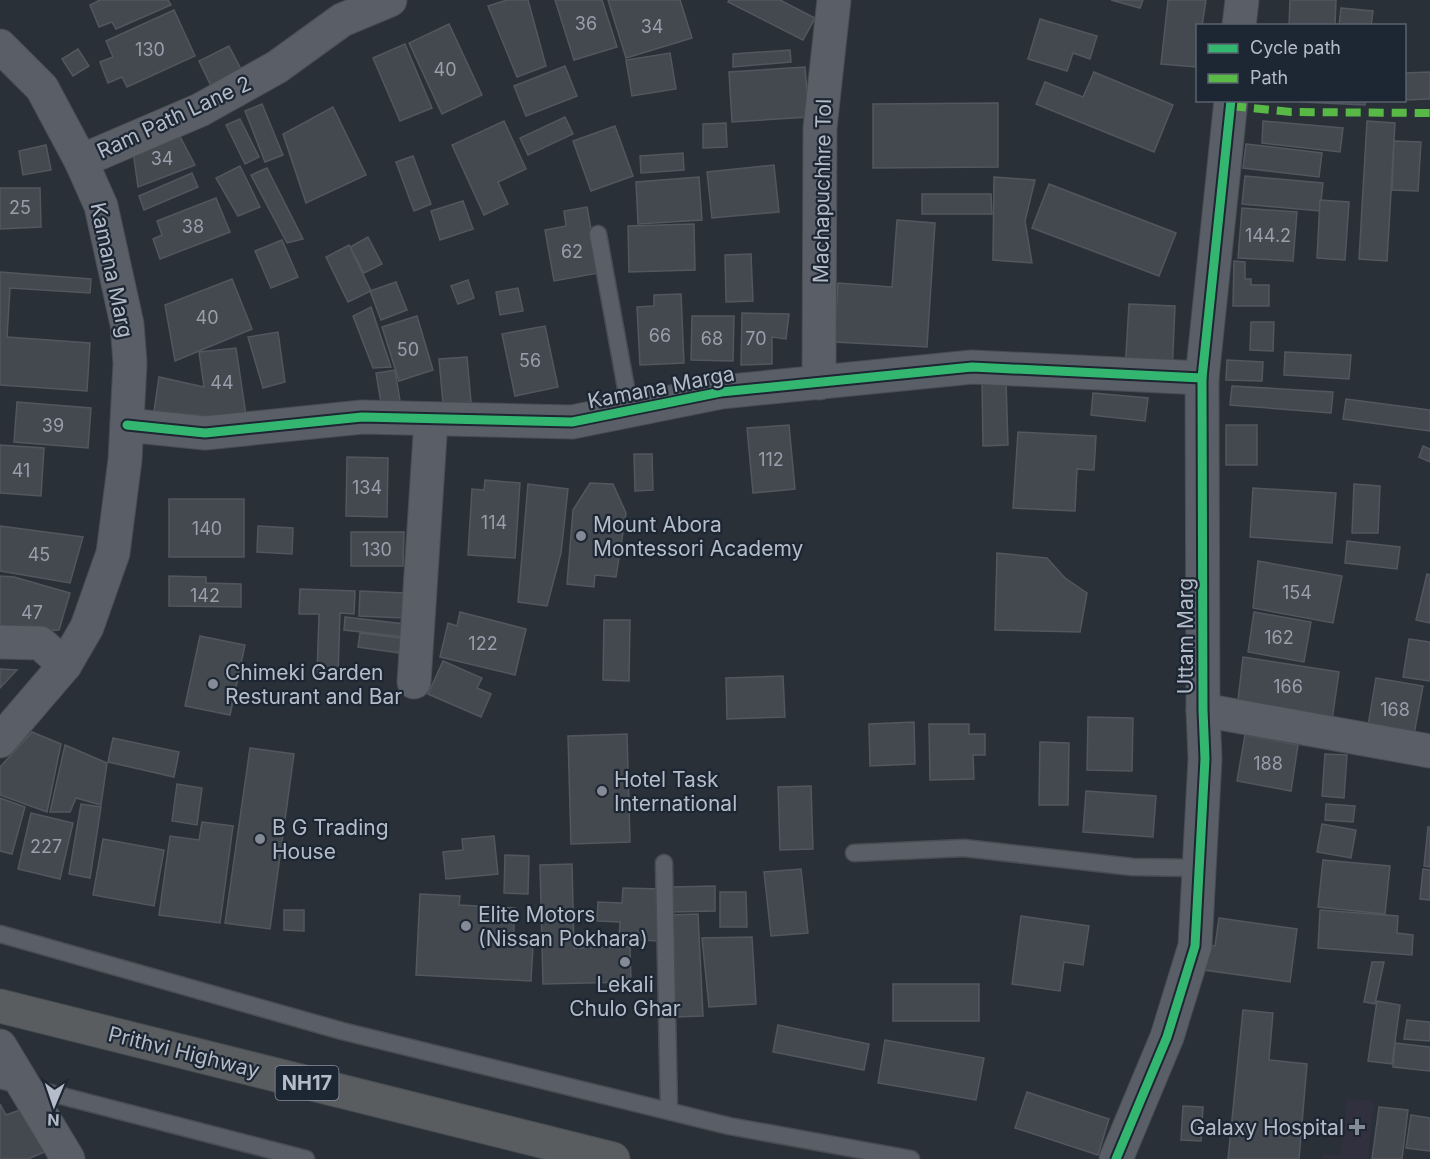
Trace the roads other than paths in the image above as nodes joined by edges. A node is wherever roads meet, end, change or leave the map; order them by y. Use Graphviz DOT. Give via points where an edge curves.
graph roads {
  1 [pos="390,0"];
  2 [pos="834,0"];
  3 [pos="1242,0"];
  4 [pos="1239,24"];
  5 [pos="0,46"];
  6 [pos="1231,102"];
  7 [pos="81,161"];
  8 [pos="598,234"];
  9 [pos="1202,378"];
  10 [pos="819,383"];
  11 [pos="630,410"];
  12 [pos="431,420"];
  13 [pos="127,425"];
  14 [pos="0,642"];
  15 [pos="65,665"];
  16 [pos="414,682"];
  17 [pos="1203,710"];
  18 [pos="0,741"];
  19 [pos="1430,751"];
  20 [pos="854,853"];
  21 [pos="664,863"];
  22 [pos="1199,868"];
  23 [pos="0,934"];
  24 [pos="0,1006"];
  25 [pos="0,1046"];
  26 [pos="11,1083"];
  27 [pos="669,1111"];
  28 [pos="68,1159"];
  29 [pos="306,1159"];
  30 [pos="613,1159"];
  31 [pos="911,1159"];
  32 [pos="1116,1159"];
  1 -- 7 [label="street, Ram Path Lane 2" via="342,20 277,67 200,110"];
  2 -- 10 [label="street, Machapuchhre Tol" via="820,128"];
  3 -- 4 [label="street"];
  5 -- 7 [label="street, Kamana Marg" via="42,88"];
  6 -- 9 [label="street, Uttam Marg"];
  7 -- 13 [label="street, Kamana Marg" via="101,206 127,324"];
  8 -- 11 [label="lane"];
  9 -- 10 [label="street, Kamana Marga" via="972,367"];
  9 -- 17 [label="street, Uttam Marg"];
  10 -- 11 [label="street, Kamana Marga" via="721,392"];
  11 -- 12 [label="street, Kamana Marga" via="572,422"];
  12 -- 13 [label="street, Kamana Marga" via="362,417 205,433"];
  12 -- 16 [label="street"];
  13 -- 15 [label="street, Kamana Marg" via="113,553 87,627"];
  14 -- 15 [label="street" via="40,643"];
  15 -- 18 [label="street, Kamana Marg"];
  17 -- 19 [label="street, Uttam Marg"];
  17 -- 22 [label="street, Uttam Marg" via="1205,759"];
  20 -- 22 [label="lane" via="964,848 1133,867"];
  21 -- 27 [label="lane"];
  22 -- 32 [label="street, Uttam Marg" via="1195,946 1167,1037"];
  23 -- 27 [label="lane" via="342,1031"];
  24 -- 30 [label="highway, Prithvi Highway / NH17"];
  25 -- 26 [label="street"];
  26 -- 28 [label="street"];
  26 -- 29 [label="lane"];
  27 -- 31 [label="lane" via="729,1126"];
}
